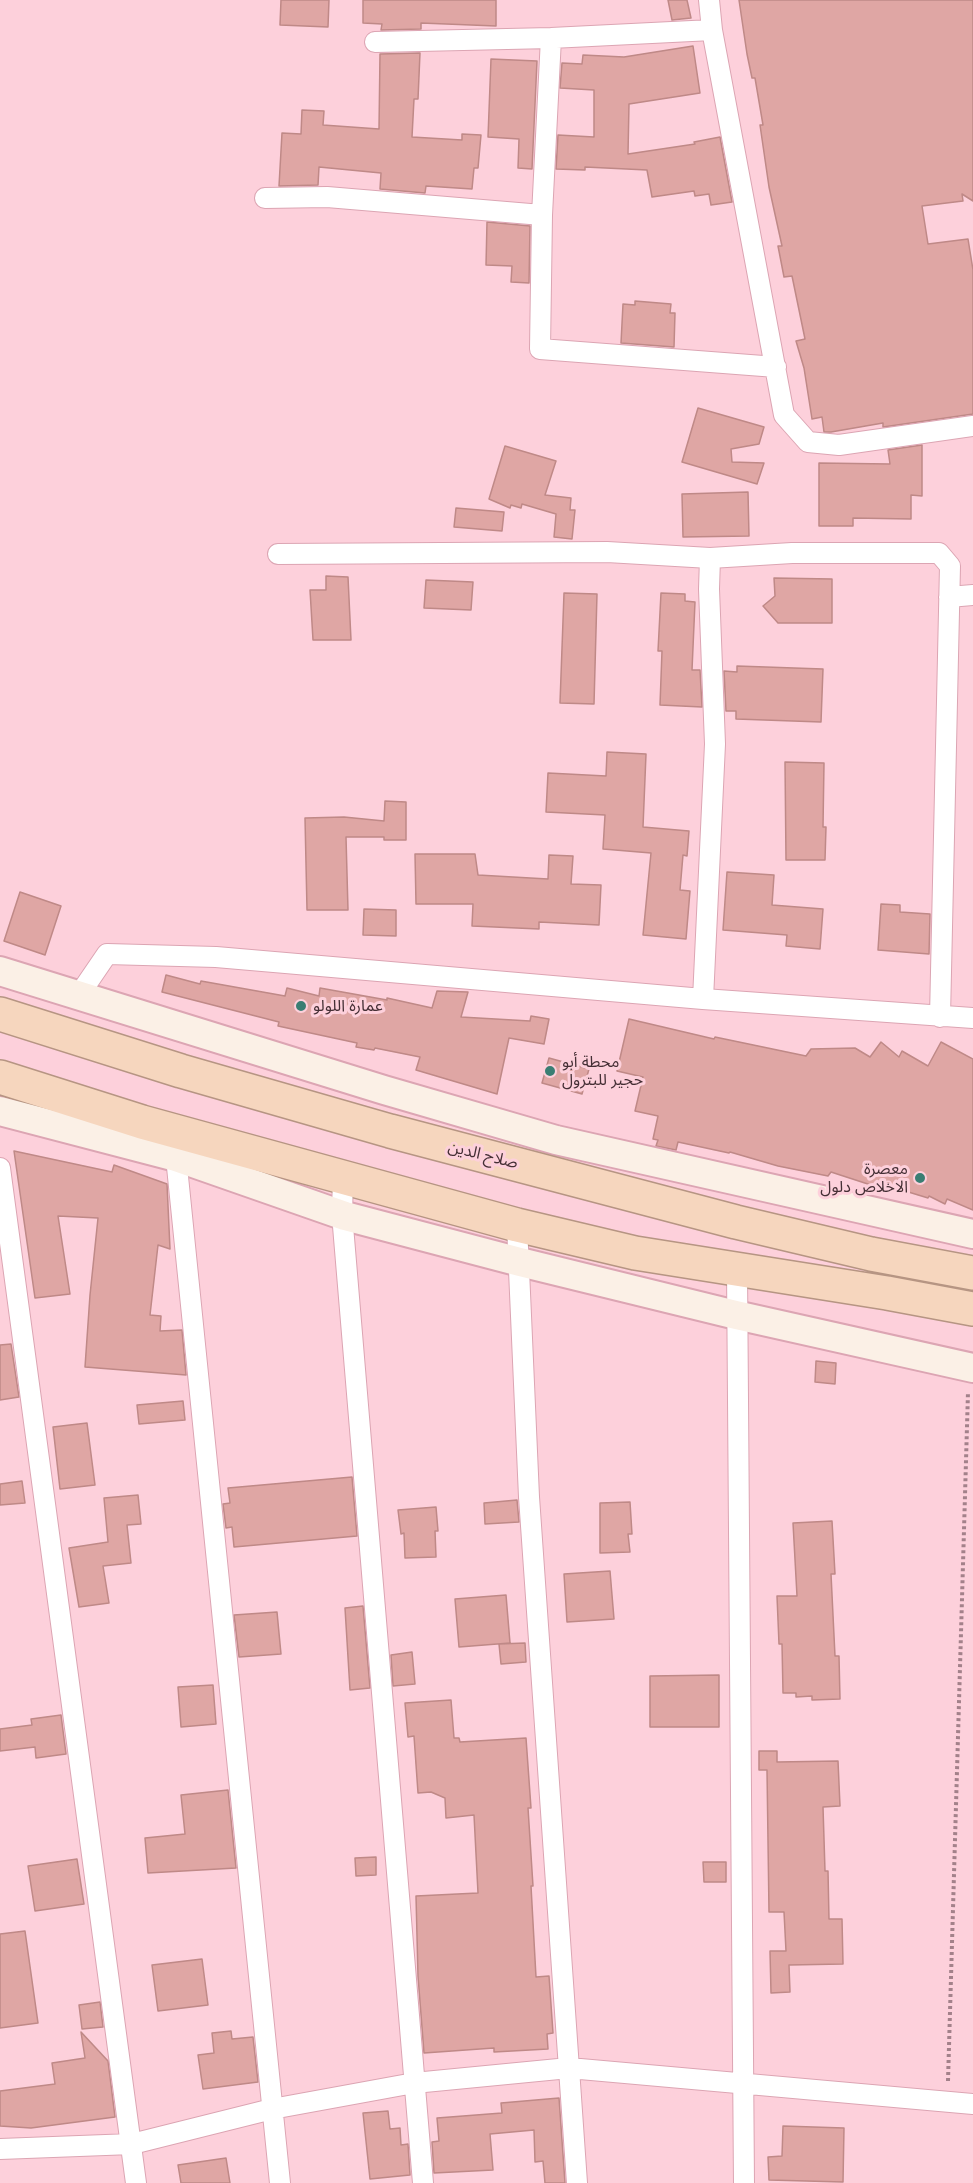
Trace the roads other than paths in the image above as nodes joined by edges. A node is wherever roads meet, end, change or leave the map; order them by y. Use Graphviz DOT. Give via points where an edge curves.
graph roads {
  1 [pos="709,0"];
  2 [pos="712,30"];
  3 [pos="551,38"];
  4 [pos="375,42"];
  5 [pos="265,198"];
  6 [pos="542,215"];
  7 [pos="776,367"];
  8 [pos="973,426"];
  9 [pos="278,554"];
  10 [pos="710,558"];
  11 [pos="973,595"];
  12 [pos="949,597"];
  13 [pos="0,971"];
  14 [pos="79,995"];
  15 [pos="704,999"];
  16 [pos="0,1014"];
  17 [pos="940,1017"];
  18 [pos="973,1018"];
  19 [pos="0,1077"];
  20 [pos="0,1111"];
  21 [pos="176,1157"];
  22 [pos="0,1168"];
  23 [pos="343,1177"];
  24 [pos="342,1214"];
  25 [pos="517,1225"];
  26 [pos="973,1234"];
  27 [pos="520,1262"];
  28 [pos="737,1269"];
  29 [pos="973,1274"];
  30 [pos="973,1309"];
  31 [pos="736,1315"];
  32 [pos="971,1367"];
  33 [pos="569,2068"];
  34 [pos="414,2083"];
  35 [pos="743,2083"];
  36 [pos="973,2103"];
  37 [pos="272,2109"];
  38 [pos="132,2144"];
  39 [pos="0,2148"];
  40 [pos="136,2183"];
  41 [pos="280,2183"];
  42 [pos="423,2183"];
  43 [pos="577,2183"];
  44 [pos="744,2183"];
  1 -- 2 [label="street"];
  2 -- 3 [label="street"];
  2 -- 7 [label="street"];
  3 -- 4 [label="street"];
  3 -- 6 [label="street"];
  5 -- 6 [label="street" via="327,197"];
  6 -- 7 [label="street" via="540,349"];
  7 -- 8 [label="street" via="784,415 808,442 839,445"];
  9 -- 10 [label="street" via="607,552"];
  10 -- 12 [label="street" via="792,552 939,553 950,566"];
  10 -- 15 [label="street" via="716,744"];
  11 -- 12 [label="street"];
  12 -- 17 [label="street"];
  13 -- 14 [label="main road"];
  14 -- 15 [label="street" via="107,954 216,957"];
  14 -- 26 [label="main road" via="556,1140"];
  15 -- 17 [label="street"];
  16 -- 29 [label="highway, صلاح الدين" via="390,1131 736,1222"];
  17 -- 18 [label="street"];
  19 -- 23 [label="highway" via="142,1122"];
  20 -- 21 [label="main road"];
  21 -- 24 [label="main road"];
  21 -- 37 [label="street"];
  22 -- 38 [label="street"];
  23 -- 24 [label="street"];
  23 -- 25 [label="highway"];
  24 -- 27 [label="main road"];
  24 -- 34 [label="street"];
  25 -- 27 [label="street"];
  25 -- 28 [label="highway" via="635,1252"];
  27 -- 31 [label="main road"];
  27 -- 33 [label="street" via="529,1497"];
  28 -- 30 [label="highway"];
  28 -- 31 [label="street"];
  31 -- 32 [label="main road"];
  31 -- 35 [label="street"];
  33 -- 34 [label="street"];
  33 -- 35 [label="street"];
  33 -- 43 [label="street"];
  34 -- 37 [label="street"];
  34 -- 42 [label="street"];
  35 -- 36 [label="street"];
  35 -- 44 [label="street"];
  37 -- 38 [label="street"];
  37 -- 41 [label="street"];
  38 -- 39 [label="street"];
  38 -- 40 [label="street"];
}
